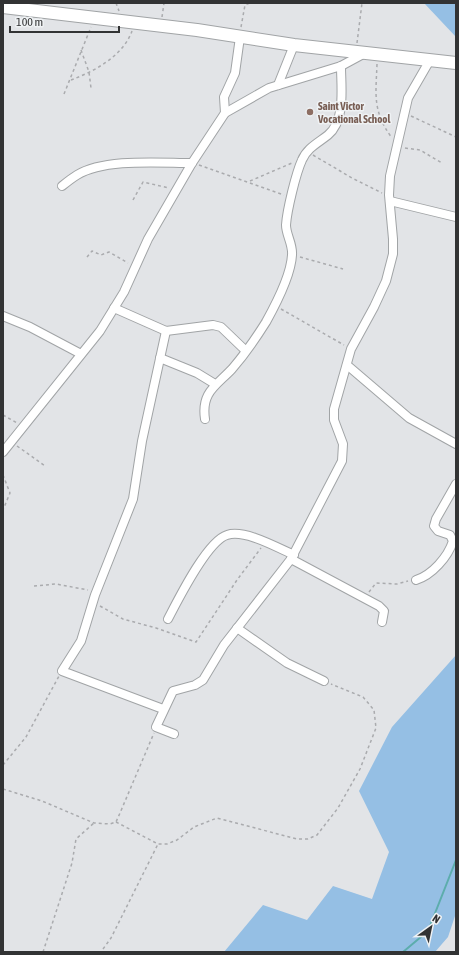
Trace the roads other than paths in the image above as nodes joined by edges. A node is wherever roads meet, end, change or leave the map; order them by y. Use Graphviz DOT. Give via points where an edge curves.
graph roads {
  1 [pos="3,6"];
  2 [pos="240,37"];
  3 [pos="294,45"];
  4 [pos="366,52"];
  5 [pos="430,60"];
  6 [pos="456,63"];
  7 [pos="341,66"];
  8 [pos="278,85"];
  9 [pos="225,113"];
  10 [pos="192,163"];
  11 [pos="62,186"];
  12 [pos="389,198"];
  13 [pos="456,217"];
  14 [pos="114,308"];
  15 [pos="3,316"];
  16 [pos="166,331"];
  17 [pos="245,350"];
  18 [pos="81,354"];
  19 [pos="160,358"];
  20 [pos="347,365"];
  21 [pos="215,384"];
  22 [pos="205,419"];
  23 [pos="456,444"];
  24 [pos="3,452"];
  25 [pos="456,484"];
  26 [pos="292,557"];
  27 [pos="416,580"];
  28 [pos="168,619"];
  29 [pos="382,622"];
  30 [pos="237,628"];
  31 [pos="324,681"];
  32 [pos="163,709"];
  33 [pos="174,734"];
  1 -- 2 [label="main road" via="96,16"];
  2 -- 3 [label="main road"];
  2 -- 9 [label="street" via="235,73 224,97"];
  3 -- 4 [label="main road"];
  3 -- 8 [label="street"];
  4 -- 5 [label="main road"];
  4 -- 7 [label="street"];
  5 -- 6 [label="main road"];
  5 -- 12 [label="street" via="408,98 403,113 390,176"];
  7 -- 8 [label="street"];
  7 -- 17 [label="street" via="341,102 336,126 329,135 307,152 302,160 292,198 286,225 292,254 285,282 260,332"];
  8 -- 9 [label="street"];
  9 -- 10 [label="street"];
  10 -- 11 [label="street" via="127,162 78,174"];
  10 -- 14 [label="street" via="148,238"];
  12 -- 13 [label="street"];
  12 -- 20 [label="street" via="394,239 393,254 386,281 351,349"];
  14 -- 16 [label="street"];
  14 -- 18 [label="street" via="100,331"];
  15 -- 18 [label="street"];
  16 -- 17 [label="street" via="213,325 221,327"];
  16 -- 19 [label="street"];
  17 -- 21 [label="street" via="232,368"];
  18 -- 24 [label="street"];
  19 -- 21 [label="street" via="197,373"];
  19 -- 32 [label="street" via="142,441 133,499 96,592 81,641 62,671"];
  20 -- 23 [label="street" via="409,418"];
  20 -- 26 [label="street" via="334,409 334,420 343,444 342,461"];
  21 -- 22 [label="street" via="204,404"];
  25 -- 27 [label="street" via="434,526 438,531 450,535 453,541 451,548 431,572"];
  26 -- 28 [label="street" via="265,542 238,534 227,535 217,541 206,554"];
  26 -- 29 [label="street" via="382,608"];
  26 -- 30 [label="street"];
  30 -- 31 [label="street" via="287,663"];
  30 -- 32 [label="street" via="203,680 195,686 173,691"];
  32 -- 33 [label="street" via="156,727"];
}
